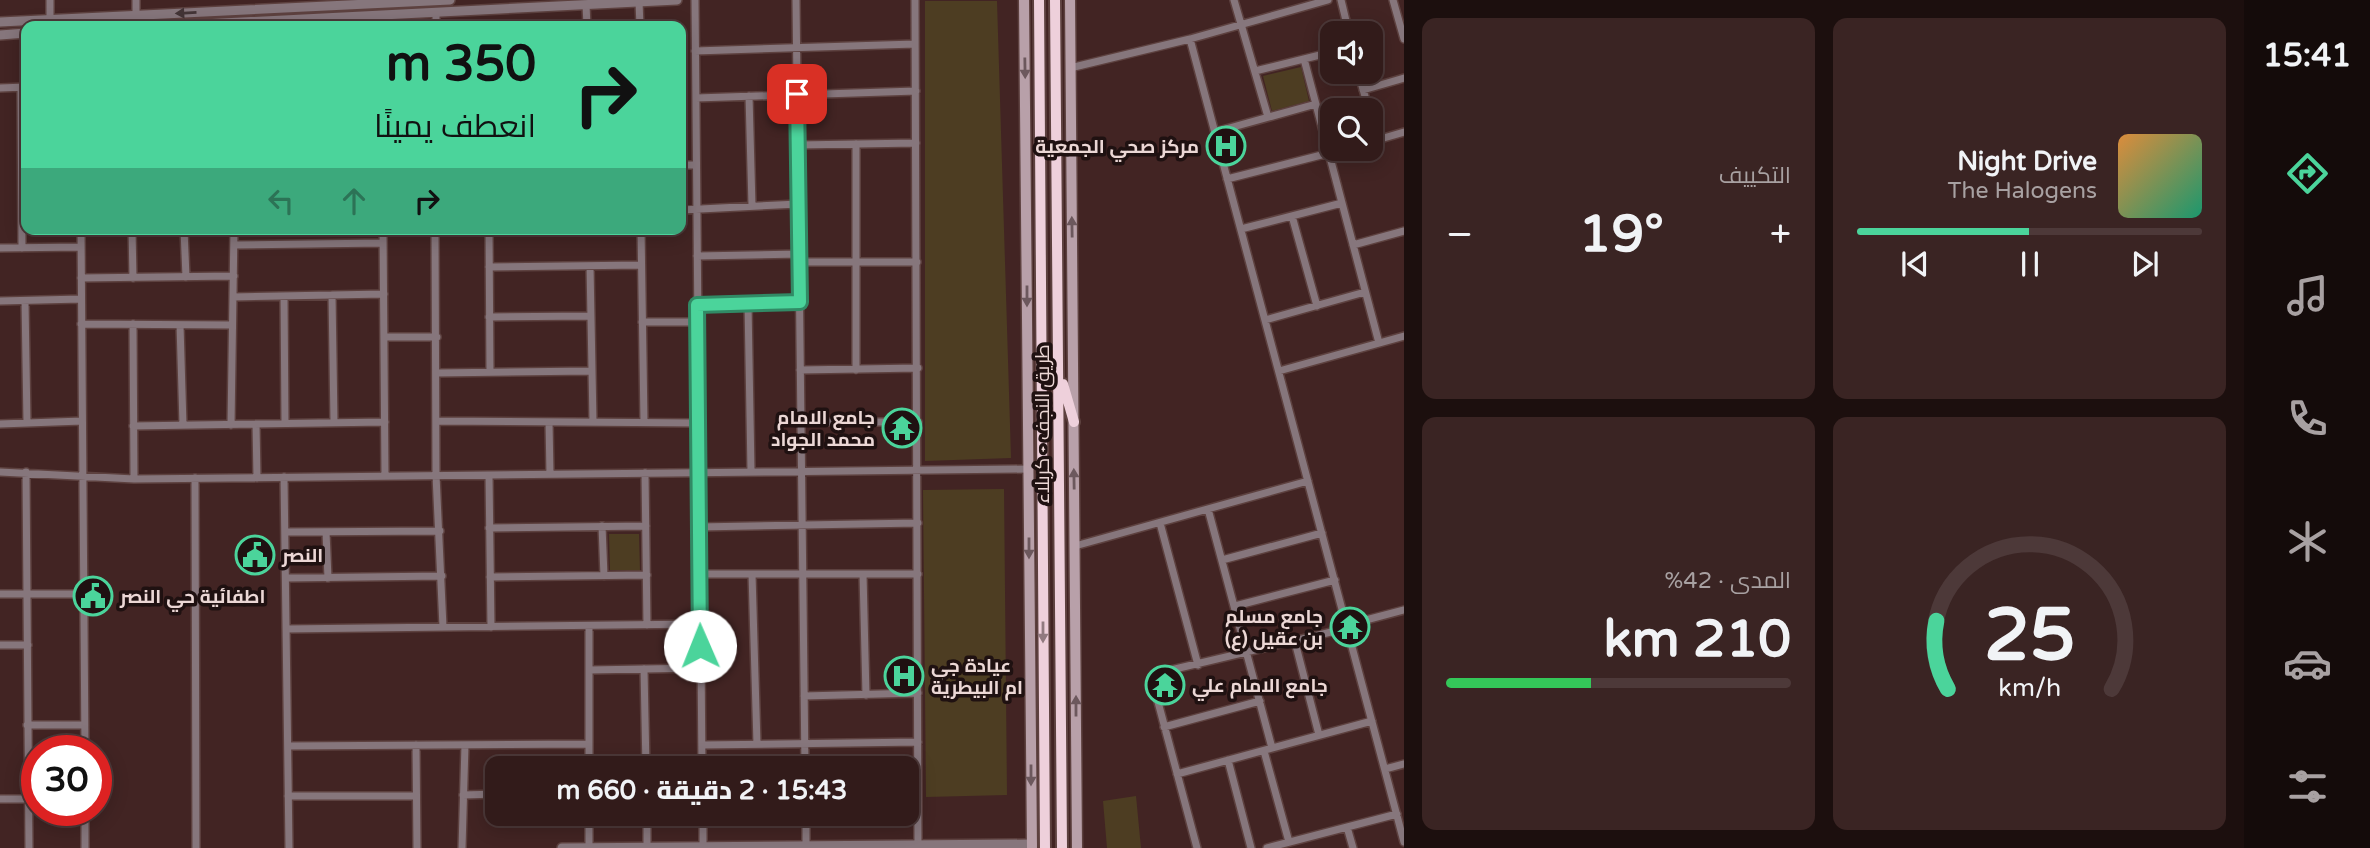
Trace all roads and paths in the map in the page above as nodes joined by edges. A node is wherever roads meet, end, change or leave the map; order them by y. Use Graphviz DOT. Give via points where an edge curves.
graph roads {
  1 [pos="50,0"];
  2 [pos="136,0"];
  3 [pos="450,0"];
  4 [pos="677,0"];
  5 [pos="695,0"];
  6 [pos="796,0"];
  7 [pos="915,0"];
  8 [pos="1024,0"];
  9 [pos="1039,0"];
  10 [pos="1055,0"];
  11 [pos="1070,0"];
  12 [pos="1234,0"];
  13 [pos="1328,0"];
  14 [pos="1341,0"];
  15 [pos="1393,0"];
  16 [pos="356,2"];
  17 [pos="612,2"];
  18 [pos="639,2"];
  19 [pos="589,3"];
  20 [pos="300,4"];
  21 [pos="248,10"];
  22 [pos="220,11"];
  23 [pos="436,12"];
  24 [pos="136,15"];
  25 [pos="381,15"];
  26 [pos="50,20"];
  27 [pos="21,21"];
  28 [pos="25,21"];
  29 [pos="222,21"];
  30 [pos="248,21"];
  31 [pos="337,21"];
  32 [pos="381,21"];
  33 [pos="436,21"];
  34 [pos="587,21"];
  35 [pos="640,21"];
  36 [pos="1346,21"];
  37 [pos="0,22"];
  38 [pos="1241,24"];
  39 [pos="21,33"];
  40 [pos="0,35"];
  41 [pos="1404,35"];
  42 [pos="1190,39"];
  43 [pos="915,44"];
  44 [pos="796,48"];
  45 [pos="695,51"];
  46 [pos="1320,55"];
  47 [pos="1304,59"];
  48 [pos="1070,68"];
  49 [pos="1255,71"];
  50 [pos="1404,78"];
  51 [pos="1361,84"];
  52 [pos="21,87"];
  53 [pos="0,88"];
  54 [pos="1363,90"];
  55 [pos="916,91"];
  56 [pos="797,94"];
  57 [pos="749,96"];
  58 [pos="696,98"];
  59 [pos="1365,98"];
  60 [pos="1316,104"];
  61 [pos="1268,117"];
  62 [pos="1320,120"];
  63 [pos="1215,132"];
  64 [pos="1404,132"];
  65 [pos="1383,138"];
  66 [pos="916,143"];
  67 [pos="856,144"];
  68 [pos="797,145"];
  69 [pos="1320,155"];
  70 [pos="1330,161"];
  71 [pos="686,165"];
  72 [pos="696,165"];
  73 [pos="1227,179"];
  74 [pos="1342,202"];
  75 [pos="798,204"];
  76 [pos="752,206"];
  77 [pos="686,210"];
  78 [pos="696,210"];
  79 [pos="1292,216"];
  80 [pos="1241,229"];
  81 [pos="1404,231"];
  82 [pos="22,235"];
  83 [pos="80,235"];
  84 [pos="132,235"];
  85 [pos="184,235"];
  86 [pos="234,235"];
  87 [pos="383,235"];
  88 [pos="435,235"];
  89 [pos="489,235"];
  90 [pos="641,235"];
  91 [pos="383,243"];
  92 [pos="234,245"];
  93 [pos="1353,245"];
  94 [pos="81,247"];
  95 [pos="0,248"];
  96 [pos="22,248"];
  97 [pos="697,256"];
  98 [pos="799,258"];
  99 [pos="856,262"];
  100 [pos="918,262"];
  101 [pos="641,265"];
  102 [pos="590,266"];
  103 [pos="489,267"];
  104 [pos="234,276"];
  105 [pos="186,277"];
  106 [pos="81,278"];
  107 [pos="133,278"];
  108 [pos="1366,292"];
  109 [pos="384,294"];
  110 [pos="332,295"];
  111 [pos="284,296"];
  112 [pos="233,297"];
  113 [pos="81,299"];
  114 [pos="0,301"];
  115 [pos="25,301"];
  116 [pos="800,302"];
  117 [pos="748,304"];
  118 [pos="697,305"];
  119 [pos="1317,306"];
  120 [pos="590,316"];
  121 [pos="489,317"];
  122 [pos="1265,320"];
  123 [pos="642,322"];
  124 [pos="698,322"];
  125 [pos="81,324"];
  126 [pos="132,324"];
  127 [pos="180,325"];
  128 [pos="232,326"];
  129 [pos="1404,336"];
  130 [pos="384,337"];
  131 [pos="437,337"];
  132 [pos="1379,343"];
  133 [pos="918,368"];
  134 [pos="1059,368"];
  135 [pos="800,370"];
  136 [pos="856,370"];
  137 [pos="591,371"];
  138 [pos="490,372"];
  139 [pos="1279,372"];
  140 [pos="437,373"];
  141 [pos="82,421"];
  142 [pos="436,421"];
  143 [pos="334,422"];
  144 [pos="385,422"];
  145 [pos="549,422"];
  146 [pos="593,422"];
  147 [pos="644,422"];
  148 [pos="801,422"];
  149 [pos="918,422"];
  150 [pos="1074,422"];
  151 [pos="27,423"];
  152 [pos="285,423"];
  153 [pos="698,423"];
  154 [pos="0,424"];
  155 [pos="256,424"];
  156 [pos="183,425"];
  157 [pos="231,425"];
  158 [pos="133,426"];
  159 [pos="1029,469"];
  160 [pos="802,470"];
  161 [pos="751,471"];
  162 [pos="917,471"];
  163 [pos="0,472"];
  164 [pos="26,472"];
  165 [pos="645,472"];
  166 [pos="699,472"];
  167 [pos="550,474"];
  168 [pos="436,475"];
  169 [pos="489,475"];
  170 [pos="82,476"];
  171 [pos="385,476"];
  172 [pos="284,477"];
  173 [pos="195,478"];
  174 [pos="257,478"];
  175 [pos="134,479"];
  176 [pos="1308,481"];
  177 [pos="1209,509"];
  178 [pos="918,523"];
  179 [pos="1160,523"];
  180 [pos="802,524"];
  181 [pos="602,526"];
  182 [pos="646,526"];
  183 [pos="699,527"];
  184 [pos="489,528"];
  185 [pos="440,531"];
  186 [pos="285,532"];
  187 [pos="326,532"];
  188 [pos="1322,533"];
  189 [pos="1075,546"];
  190 [pos="1222,560"];
  191 [pos="803,573"];
  192 [pos="699,574"];
  193 [pos="752,574"];
  194 [pos="863,574"];
  195 [pos="918,574"];
  196 [pos="647,575"];
  197 [pos="442,576"];
  198 [pos="604,576"];
  199 [pos="490,577"];
  200 [pos="286,578"];
  201 [pos="328,578"];
  202 [pos="1335,580"];
  203 [pos="0,594"];
  204 [pos="28,594"];
  205 [pos="83,594"];
  206 [pos="1235,606"];
  207 [pos="1404,611"];
  208 [pos="700,624"];
  209 [pos="648,625"];
  210 [pos="589,626"];
  211 [pos="491,627"];
  212 [pos="1348,627"];
  213 [pos="443,628"];
  214 [pos="286,629"];
  215 [pos="1295,642"];
  216 [pos="0,645"];
  217 [pos="28,645"];
  218 [pos="1248,654"];
  219 [pos="1198,665"];
  220 [pos="700,668"];
  221 [pos="644,669"];
  222 [pos="589,670"];
  223 [pos="918,694"];
  224 [pos="866,695"];
  225 [pos="804,696"];
  226 [pos="1260,701"];
  227 [pos="1372,721"];
  228 [pos="27,725"];
  229 [pos="84,725"];
  230 [pos="1164,727"];
  231 [pos="27,735"];
  232 [pos="84,735"];
  233 [pos="1319,735"];
  234 [pos="805,742"];
  235 [pos="918,742"];
  236 [pos="589,744"];
  237 [pos="757,744"];
  238 [pos="415,745"];
  239 [pos="465,745"];
  240 [pos="702,745"];
  241 [pos="288,746"];
  242 [pos="1268,749"];
  243 [pos="589,756"];
  244 [pos="646,756"];
  245 [pos="702,756"];
  246 [pos="805,756"];
  247 [pos="918,756"];
  248 [pos="1228,760"];
  249 [pos="1404,764"];
  250 [pos="1385,769"];
  251 [pos="1177,774"];
  252 [pos="485,794"];
  253 [pos="463,795"];
  254 [pos="288,796"];
  255 [pos="416,796"];
  256 [pos="0,799"];
  257 [pos="21,799"];
  258 [pos="1397,814"];
  259 [pos="28,826"];
  260 [pos="85,826"];
  261 [pos="589,826"];
  262 [pos="647,826"];
  263 [pos="703,826"];
  264 [pos="806,826"];
  265 [pos="918,826"];
  266 [pos="1347,827"];
  267 [pos="1301,838"];
  268 [pos="1289,842"];
  269 [pos="1404,842"];
  270 [pos="806,845"];
  271 [pos="1032,846"];
  272 [pos="647,847"];
  273 [pos="703,847"];
  274 [pos="905,847"];
  275 [pos="918,847"];
  276 [pos="29,848"];
  277 [pos="85,848"];
  278 [pos="196,848"];
  279 [pos="289,848"];
  280 [pos="417,848"];
  281 [pos="462,848"];
  282 [pos="562,848"];
  283 [pos="589,848"];
  284 [pos="1045,848"];
  285 [pos="1062,848"];
  286 [pos="1077,848"];
  287 [pos="1197,848"];
  288 [pos="1251,848"];
  289 [pos="1267,848"];
  290 [pos="1304,848"];
  291 [pos="1353,848"];
  1 -- 26 [label="street"];
  2 -- 24 [label="street"];
  3 -- 16 [label="street"];
  4 -- 18 [label="street"];
  5 -- 45 [label="street"];
  6 -- 44 [label="street"];
  7 -- 43 [label="street"];
  8 -- 159 [label="main road, one-way"];
  9 -- 284 [label="highway, one-way"];
  10 -- 134 [label="highway, طريق النجف - کربلاء"];
  11 -- 48 [label="main road"];
  12 -- 38 [label="street"];
  13 -- 38 [label="street"];
  14 -- 36 [label="street"];
  15 -- 41 [label="street"];
  16 -- 20 [label="street"];
  17 -- 18 [label="street"];
  17 -- 19 [label="street"];
  18 -- 35 [label="street"];
  19 -- 23 [label="street"];
  19 -- 34 [label="street"];
  20 -- 21 [label="street"];
  21 -- 22 [label="street"];
  21 -- 30 [label="street" via="244,14"];
  22 -- 24 [label="street, one-way"];
  22 -- 29 [label="street"];
  23 -- 25 [label="street"];
  23 -- 33 [label="street"];
  24 -- 26 [label="street"];
  25 -- 31 [label="street"];
  25 -- 32 [label="street"];
  26 -- 28 [label="street"];
  27 -- 37 [label="street"];
  38 -- 42 [label="street"];
  38 -- 49 [label="street"];
  39 -- 40 [label="street"];
  42 -- 48 [label="street"];
  42 -- 63 [label="street"];
  43 -- 44 [label="street"];
  43 -- 55 [label="street"];
  44 -- 45 [label="street"];
  44 -- 56 [label="street"];
  45 -- 58 [label="street"];
  46 -- 47 [label="street"];
  47 -- 49 [label="street"];
  47 -- 60 [label="street"];
  150 -- 48 [label="main road, one-way"];
  49 -- 61 [label="street"];
  50 -- 54 [label="street"];
  51 -- 54 [label="street"];
  52 -- 53 [label="street"];
  54 -- 59 [label="street"];
  55 -- 56 [label="street"];
  55 -- 66 [label="street"];
  56 -- 57 [label="street"];
  56 -- 68 [label="street"];
  57 -- 58 [label="street"];
  57 -- 76 [label="street"];
  58 -- 72 [label="street"];
  60 -- 61 [label="street"];
  60 -- 62 [label="street"];
  61 -- 63 [label="street"];
  63 -- 73 [label="street"];
  64 -- 65 [label="street"];
  66 -- 67 [label="street"];
  66 -- 100 [label="street"];
  67 -- 68 [label="street"];
  67 -- 99 [label="street"];
  68 -- 75 [label="street"];
  69 -- 73 [label="street"];
  70 -- 74 [label="street"];
  71 -- 72 [label="street"];
  72 -- 78 [label="street"];
  73 -- 80 [label="street"];
  74 -- 79 [label="street"];
  74 -- 93 [label="street"];
  75 -- 76 [label="street"];
  75 -- 98 [label="street"];
  76 -- 78 [label="street"];
  77 -- 78 [label="street"];
  78 -- 97 [label="street"];
  79 -- 80 [label="street"];
  79 -- 119 [label="street"];
  80 -- 122 [label="street"];
  81 -- 93 [label="street"];
  82 -- 96 [label="street"];
  83 -- 94 [label="street"];
  84 -- 107 [label="street"];
  85 -- 105 [label="street"];
  86 -- 92 [label="street"];
  87 -- 91 [label="street"];
  88 -- 131 [label="street"];
  89 -- 103 [label="street"];
  90 -- 101 [label="street"];
  91 -- 92 [label="street"];
  91 -- 109 [label="street"];
  92 -- 104 [label="street"];
  93 -- 108 [label="street"];
  94 -- 96 [label="street"];
  94 -- 106 [label="street"];
  95 -- 96 [label="street"];
  97 -- 98 [label="street"];
  97 -- 118 [label="street"];
  98 -- 99 [label="street"];
  98 -- 116 [label="street"];
  99 -- 100 [label="street"];
  99 -- 136 [label="street"];
  100 -- 133 [label="street"];
  101 -- 102 [label="street"];
  101 -- 123 [label="street"];
  102 -- 103 [label="street"];
  102 -- 120 [label="street"];
  103 -- 121 [label="street"];
  104 -- 105 [label="street"];
  104 -- 112 [label="street"];
  105 -- 107 [label="street"];
  106 -- 107 [label="street"];
  106 -- 113 [label="street"];
  108 -- 119 [label="street"];
  108 -- 132 [label="street"];
  109 -- 110 [label="street"];
  109 -- 130 [label="street"];
  110 -- 111 [label="street"];
  110 -- 143 [label="street"];
  111 -- 112 [label="street"];
  111 -- 152 [label="street"];
  112 -- 128 [label="street"];
  113 -- 115 [label="street"];
  113 -- 125 [label="street"];
  114 -- 115 [label="street"];
  115 -- 151 [label="street"];
  116 -- 117 [label="street"];
  116 -- 135 [label="street"];
  117 -- 118 [label="street"];
  117 -- 161 [label="street"];
  118 -- 124 [label="street"];
  119 -- 122 [label="street"];
  120 -- 121 [label="street"];
  120 -- 137 [label="street"];
  121 -- 138 [label="street"];
  122 -- 139 [label="street"];
  123 -- 124 [label="street"];
  123 -- 147 [label="street"];
  124 -- 153 [label="street"];
  125 -- 126 [label="street"];
  125 -- 141 [label="street"];
  126 -- 127 [label="street"];
  126 -- 158 [label="street"];
  127 -- 128 [label="street"];
  127 -- 156 [label="street"];
  128 -- 157 [label="street"];
  129 -- 132 [label="street"];
  130 -- 131 [label="street"];
  130 -- 144 [label="street"];
  131 -- 140 [label="street"];
  132 -- 139 [label="street"];
  133 -- 136 [label="street"];
  133 -- 149 [label="street"];
  134 -- 150 [label="highway"];
  134 -- 285 [label="highway, طريق النجف - کربلاء"];
  135 -- 136 [label="street"];
  135 -- 148 [label="street"];
  137 -- 138 [label="street"];
  137 -- 146 [label="street"];
  138 -- 140 [label="street"];
  139 -- 176 [label="street"];
  140 -- 142 [label="street"];
  141 -- 151 [label="street"];
  141 -- 170 [label="street"];
  142 -- 145 [label="street"];
  142 -- 168 [label="street"];
  143 -- 144 [label="street"];
  143 -- 152 [label="street"];
  144 -- 171 [label="street"];
  145 -- 146 [label="street"];
  145 -- 167 [label="street"];
  146 -- 147 [label="street"];
  147 -- 153 [label="street"];
  148 -- 149 [label="street"];
  148 -- 160 [label="street"];
  149 -- 162 [label="street"];
  189 -- 150 [label="main road, one-way"];
  151 -- 154 [label="street"];
  152 -- 155 [label="street"];
  153 -- 166 [label="street"];
  155 -- 157 [label="street"];
  155 -- 174 [label="street"];
  156 -- 157 [label="street"];
  156 -- 158 [label="street"];
  158 -- 175 [label="street"];
  159 -- 162 [label="street"];
  159 -- 271 [label="main road, one-way"];
  160 -- 161 [label="street"];
  160 -- 162 [label="street"];
  160 -- 180 [label="street"];
  161 -- 166 [label="street"];
  162 -- 178 [label="street"];
  163 -- 164 [label="street"];
  164 -- 170 [label="street"];
  164 -- 204 [label="street"];
  165 -- 166 [label="street"];
  165 -- 167 [label="street"];
  165 -- 182 [label="street"];
  166 -- 183 [label="street"];
  167 -- 169 [label="street"];
  168 -- 169 [label="street"];
  168 -- 171 [label="street"];
  168 -- 185 [label="street"];
  169 -- 184 [label="street"];
  170 -- 175 [label="street"];
  170 -- 205 [label="street"];
  171 -- 172 [label="street"];
  172 -- 174 [label="street"];
  172 -- 186 [label="street"];
  173 -- 174 [label="street"];
  173 -- 175 [label="street"];
  173 -- 278 [label="street"];
  176 -- 177 [label="street"];
  176 -- 188 [label="street"];
  177 -- 179 [label="street"];
  177 -- 190 [label="street"];
  178 -- 180 [label="street"];
  178 -- 195 [label="street"];
  179 -- 189 [label="street"];
  179 -- 219 [label="street"];
  180 -- 183 [label="street"];
  180 -- 191 [label="street"];
  181 -- 182 [label="street"];
  181 -- 184 [label="street"];
  181 -- 198 [label="street"];
  182 -- 196 [label="street"];
  183 -- 192 [label="street"];
  184 -- 199 [label="street"];
  185 -- 187 [label="street"];
  185 -- 197 [label="street"];
  186 -- 187 [label="street"];
  186 -- 200 [label="street"];
  187 -- 201 [label="street"];
  188 -- 190 [label="street"];
  188 -- 202 [label="street"];
  286 -- 189 [label="main road, one-way"];
  190 -- 206 [label="street"];
  191 -- 193 [label="street"];
  191 -- 194 [label="street"];
  191 -- 225 [label="street"];
  192 -- 193 [label="street"];
  192 -- 208 [label="street"];
  193 -- 237 [label="street"];
  194 -- 195 [label="street"];
  194 -- 224 [label="street"];
  195 -- 223 [label="street"];
  196 -- 198 [label="street"];
  196 -- 209 [label="street"];
  197 -- 201 [label="street"];
  197 -- 213 [label="street"];
  198 -- 199 [label="street"];
  199 -- 211 [label="street"];
  200 -- 201 [label="street"];
  200 -- 214 [label="street"];
  202 -- 206 [label="street"];
  202 -- 212 [label="street"];
  203 -- 204 [label="street"];
  204 -- 205 [label="street"];
  204 -- 217 [label="street"];
  205 -- 229 [label="street"];
  206 -- 218 [label="street"];
  207 -- 212 [label="street"];
  208 -- 209 [label="street"];
  208 -- 220 [label="street"];
  209 -- 210 [label="street"];
  210 -- 211 [label="street"];
  210 -- 222 [label="street"];
  211 -- 213 [label="street"];
  212 -- 215 [label="street"];
  212 -- 227 [label="street"];
  213 -- 214 [label="street"];
  214 -- 241 [label="street"];
  215 -- 218 [label="street"];
  215 -- 233 [label="street"];
  216 -- 217 [label="street"];
  217 -- 228 [label="street"];
  218 -- 219 [label="street"];
  218 -- 226 [label="street"];
  219 -- 230 [label="street" via="1154,677"];
  220 -- 221 [label="street"];
  220 -- 240 [label="street"];
  221 -- 222 [label="street"];
  221 -- 244 [label="street"];
  222 -- 236 [label="street"];
  223 -- 224 [label="street"];
  223 -- 235 [label="street"];
  224 -- 225 [label="street"];
  225 -- 234 [label="street"];
  226 -- 230 [label="street"];
  226 -- 242 [label="street"];
  227 -- 233 [label="street"];
  227 -- 250 [label="street"];
  228 -- 229 [label="street"];
  228 -- 231 [label="street"];
  229 -- 232 [label="street"];
  230 -- 251 [label="street"];
  233 -- 242 [label="street"];
  234 -- 235 [label="street"];
  234 -- 237 [label="street"];
  234 -- 246 [label="street"];
  235 -- 247 [label="street"];
  236 -- 239 [label="street"];
  236 -- 243 [label="street"];
  237 -- 240 [label="street"];
  238 -- 239 [label="street"];
  238 -- 241 [label="street"];
  238 -- 255 [label="street"];
  239 -- 253 [label="street"];
  240 -- 245 [label="street"];
  241 -- 254 [label="street"];
  242 -- 248 [label="street"];
  242 -- 268 [label="street"];
  248 -- 251 [label="street"];
  248 -- 288 [label="street"];
  249 -- 250 [label="street"];
  250 -- 258 [label="street"];
  251 -- 287 [label="street"];
  252 -- 253 [label="street"];
  253 -- 281 [label="street"];
  254 -- 255 [label="street"];
  254 -- 279 [label="street"];
  255 -- 280 [label="street"];
  256 -- 257 [label="street"];
  258 -- 266 [label="street"];
  258 -- 269 [label="street"];
  259 -- 276 [label="street"];
  260 -- 277 [label="street"];
  261 -- 283 [label="street"];
  262 -- 272 [label="street"];
  263 -- 273 [label="street"];
  264 -- 270 [label="street"];
  265 -- 275 [label="street"];
  266 -- 267 [label="street"];
  266 -- 291 [label="street"];
  267 -- 268 [label="street"];
  267 -- 290 [label="street"];
  268 -- 289 [label="street"];
  270 -- 273 [label="street"];
  270 -- 274 [label="street"];
  271 -- 275 [label="street"];
  272 -- 273 [label="street"];
  272 -- 283 [label="street"];
  274 -- 275 [label="street"];
  282 -- 283 [label="street"];
}
